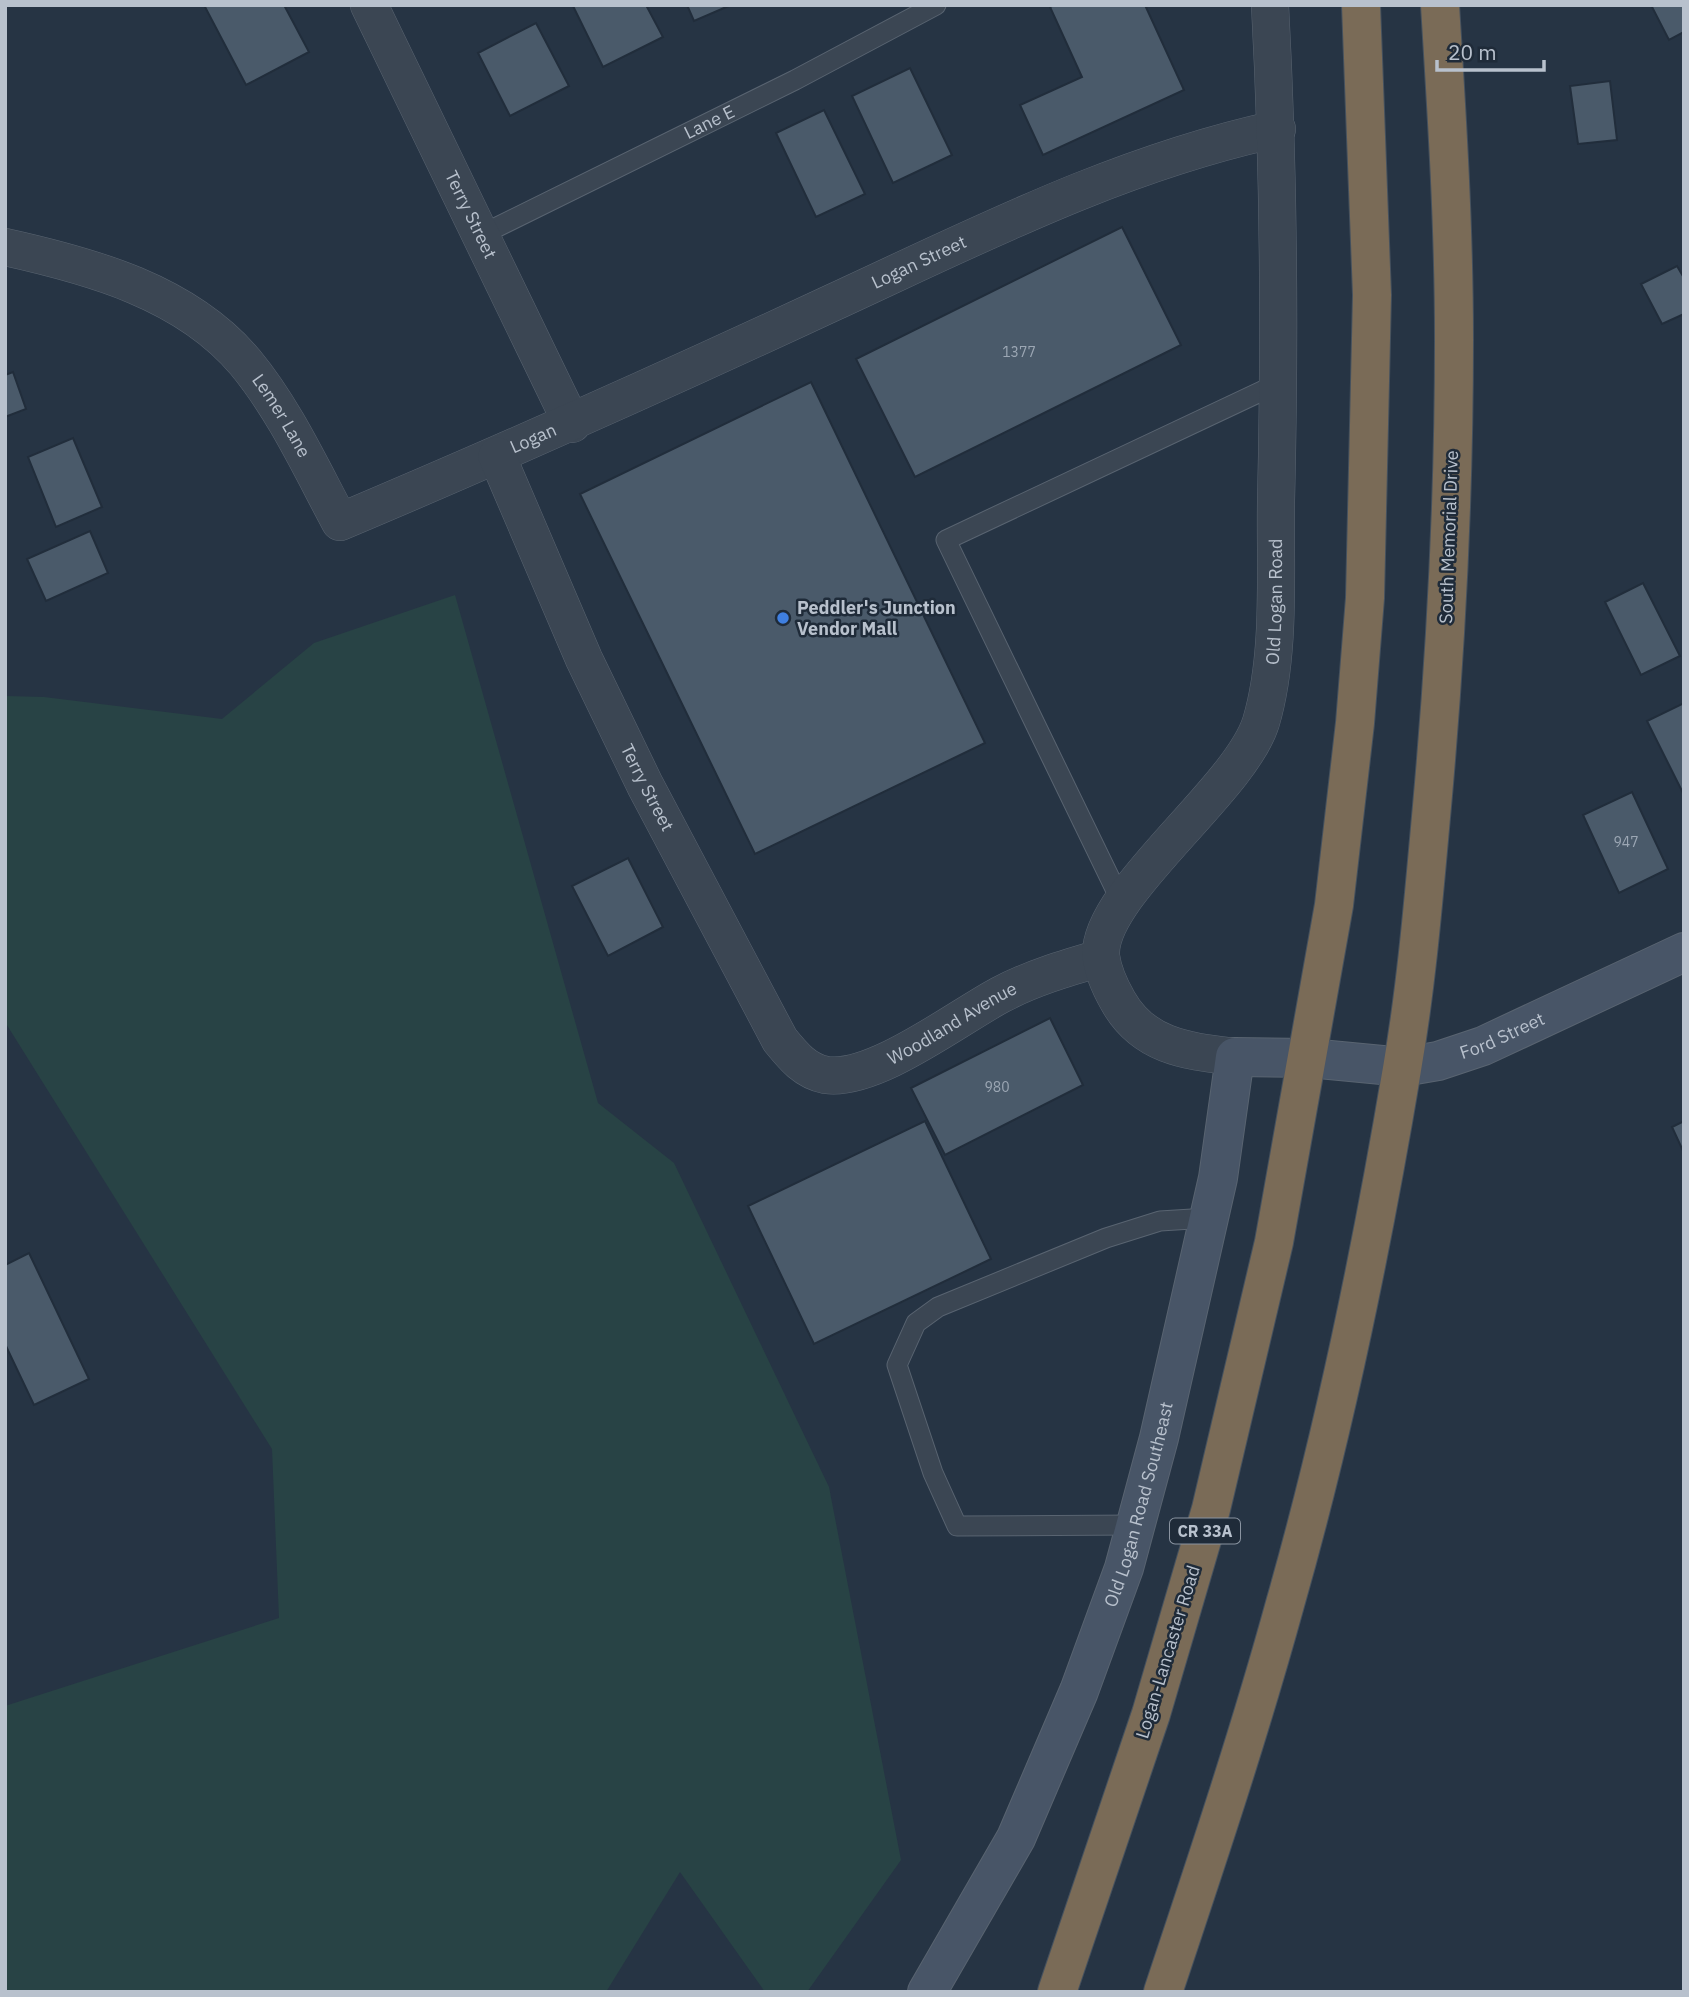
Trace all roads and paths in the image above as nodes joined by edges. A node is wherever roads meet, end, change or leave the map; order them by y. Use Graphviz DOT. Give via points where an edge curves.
graph roads {
  1 [pos="936,5"];
  2 [pos="1270,5"];
  3 [pos="1361,5"];
  4 [pos="1440,5"];
  5 [pos="376,8"];
  6 [pos="1277,129"];
  7 [pos="480,236"];
  8 [pos="5,247"];
  9 [pos="1279,383"];
  10 [pos="572,424"];
  11 [pos="497,456"];
  12 [pos="1121,901"];
  13 [pos="1684,952"];
  14 [pos="1101,958"];
  15 [pos="1235,1057"];
  16 [pos="1309,1058"];
  17 [pos="802,1065"];
  18 [pos="1402,1067"];
  19 [pos="1208,1218"];
  20 [pos="1136,1525"];
  21 [pos="927,1992"];
  22 [pos="1056,1992"];
  23 [pos="1163,1992"];
  1 -- 7 [label="lane, Lane E"];
  2 -- 6 [label="street, Old Logan Road"];
  3 -- 16 [label="highway" via="1372,295 1365,598 1335,892"];
  4 -- 18 [label="highway, South Memorial Drive" via="1451,191 1452,508 1422,921"];
  5 -- 7 [label="street, Terry Street"];
  6 -- 9 [label="street, Old Logan Road"];
  6 -- 10 [label="street, Logan Street" via="1174,154 1075,191"];
  7 -- 10 [label="street, Terry Street"];
  8 -- 11 [label="street, Lemer Lane" via="77,263 146,290 206,324 244,362 275,403 340,522"];
  9 -- 12 [label="street, Old Logan Road" via="1273,631 1261,722 1225,779"];
  9 -- 12 [label="lane" via="946,540"];
  10 -- 11 [label="street, Logan"];
  11 -- 17 [label="street, Terry Street" via="584,659 645,785 780,1041"];
  12 -- 14 [label="street, Old Logan Road" via="1101,947"];
  13 -- 18 [label="street, Ford Street" via="1483,1046"];
  14 -- 15 [label="street" via="1108,985 1122,1008 1156,1042 1183,1051"];
  14 -- 17 [label="street, Woodland Avenue" via="1002,994 872,1069 827,1075"];
  15 -- 16 [label="street"];
  15 -- 19 [label="street, Old Logan Road Southeast"];
  16 -- 18 [label="street, Ford Street"];
  16 -- 22 [label="highway, Logan-Lancaster Road / CR 33A" via="1262,1302 1211,1509 1151,1714"];
  18 -- 23 [label="highway" via="1338,1393 1287,1600 1226,1805"];
  19 -- 20 [label="street, Old Logan Road Southeast"];
  19 -- 20 [label="lane" via="1160,1221 1106,1238 938,1307 916,1323 897,1365 933,1474 957,1527"];
  20 -- 21 [label="street, Old Logan Road Southeast" via="1079,1691 1016,1838"];
}
